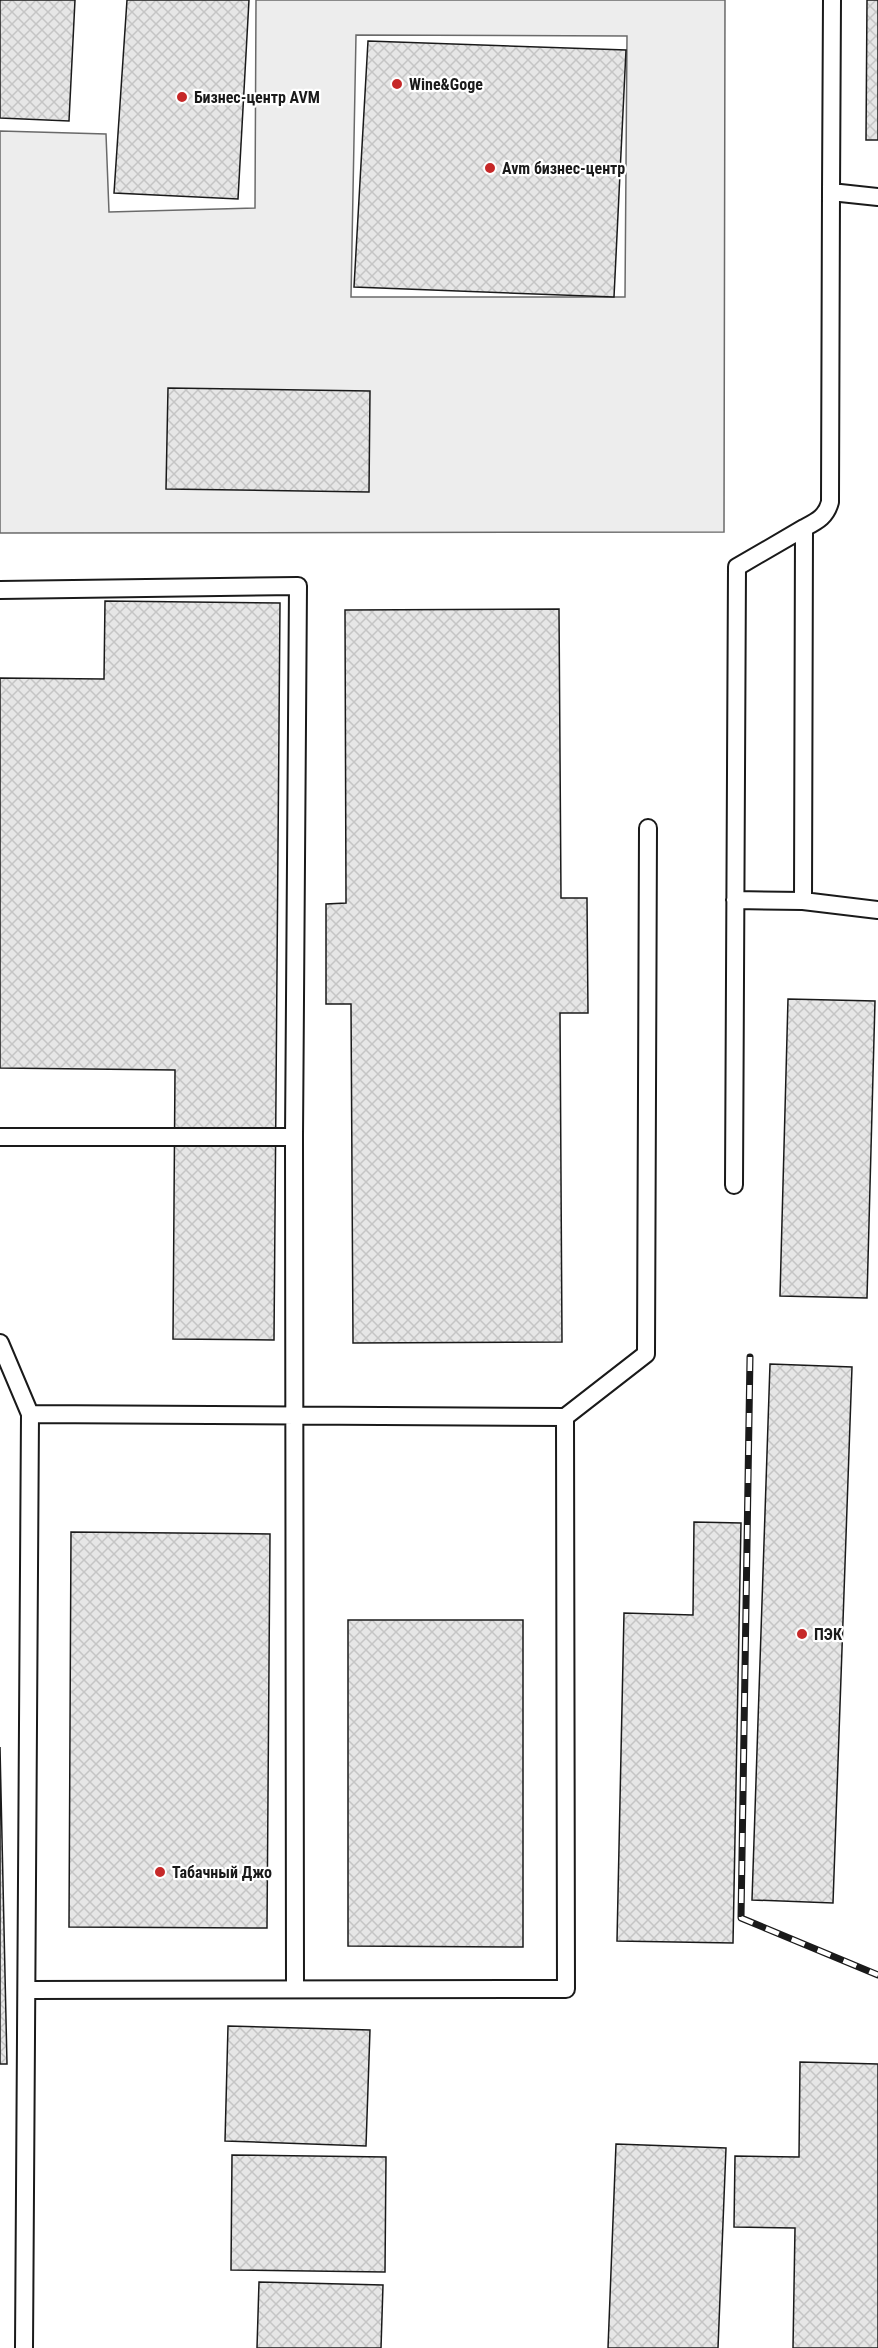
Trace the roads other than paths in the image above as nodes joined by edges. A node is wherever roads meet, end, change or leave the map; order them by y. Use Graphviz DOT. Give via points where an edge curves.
graph roads {
  1 [pos="831,0"];
  2 [pos="831,192"];
  3 [pos="878,197"];
  4 [pos="804,528"];
  5 [pos="0,590"];
  6 [pos="648,828"];
  7 [pos="735,900"];
  8 [pos="803,901"];
  9 [pos="878,910"];
  10 [pos="0,1137"];
  11 [pos="294,1137"];
  12 [pos="734,1185"];
  13 [pos="0,1343"];
  14 [pos="30,1414"];
  15 [pos="294,1417"];
  16 [pos="565,1417"];
  17 [pos="295,1989"];
  18 [pos="28,1990"];
  19 [pos="24,2348"];
  1 -- 2 [label="lane"];
  2 -- 3 [label="lane"];
  2 -- 4 [label="lane" via="830,502 819,520"];
  4 -- 7 [label="lane" via="737,567"];
  4 -- 8 [label="lane"];
  5 -- 11 [label="lane" via="298,586"];
  6 -- 16 [label="lane" via="646,1354"];
  7 -- 8 [label="lane"];
  7 -- 12 [label="lane"];
  8 -- 9 [label="lane"];
  10 -- 11 [label="lane"];
  11 -- 15 [label="lane"];
  13 -- 14 [label="lane"];
  14 -- 15 [label="lane"];
  14 -- 18 [label="lane"];
  15 -- 16 [label="lane"];
  15 -- 17 [label="lane"];
  16 -- 17 [label="lane" via="566,1989"];
  17 -- 18 [label="lane"];
  18 -- 19 [label="lane"];
}
